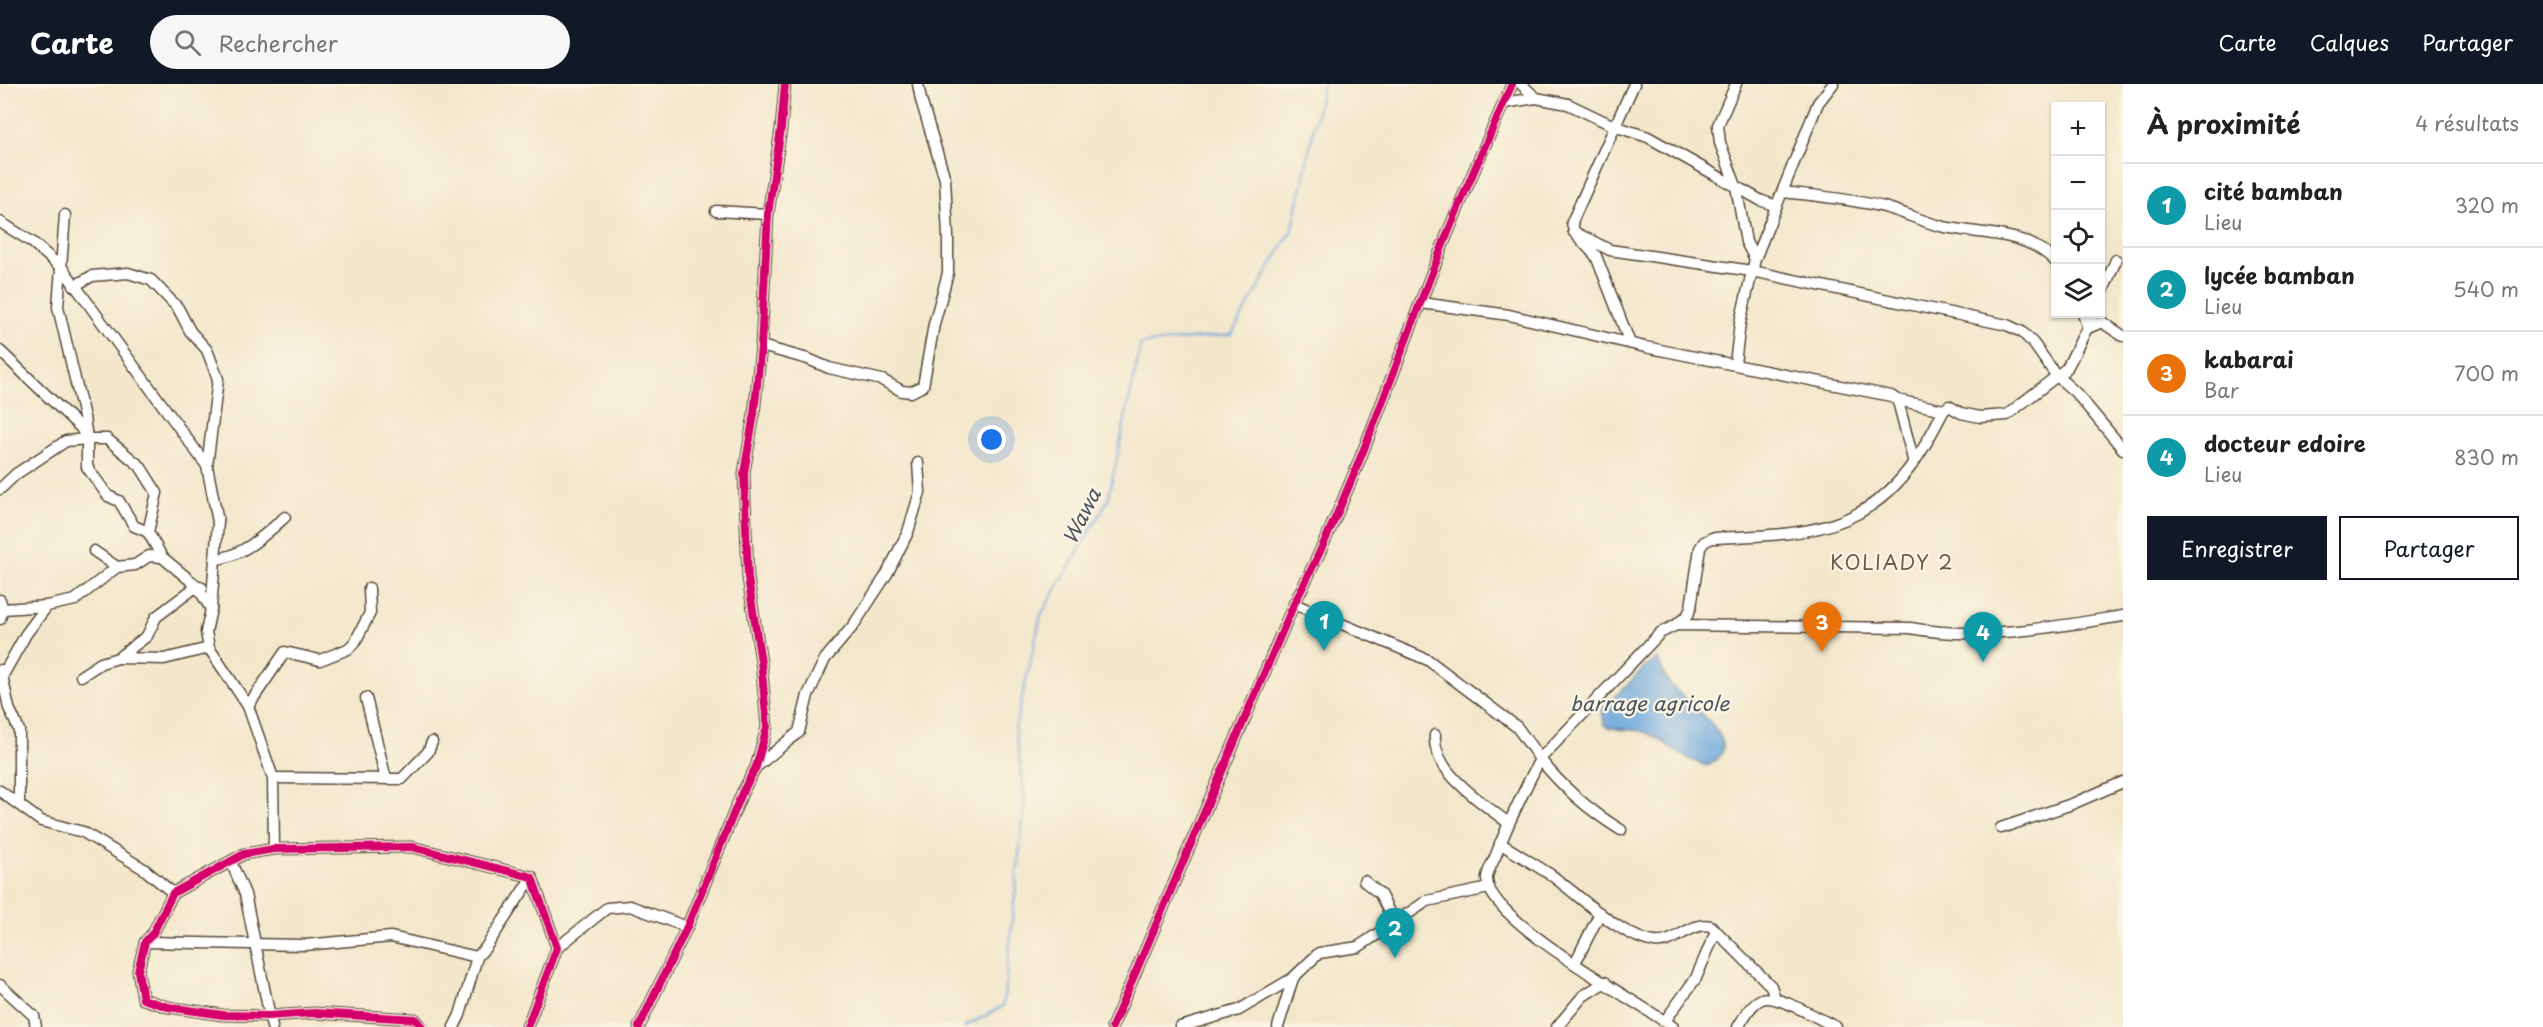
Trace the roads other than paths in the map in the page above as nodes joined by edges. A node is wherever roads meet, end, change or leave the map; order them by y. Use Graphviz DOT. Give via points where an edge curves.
graph roads {
  1 [pos="784,84"];
  2 [pos="918,84"];
  3 [pos="1512,84"];
  4 [pos="1521,84"];
  5 [pos="1634,84"];
  6 [pos="1736,84"];
  7 [pos="1833,84"];
  8 [pos="1536,98"];
  9 [pos="1504,103"];
  10 [pos="1614,126"];
  11 [pos="1736,186"];
  12 [pos="1784,192"];
  13 [pos="1776,206"];
  14 [pos="716,211"];
  15 [pos="768,214"];
  16 [pos="65,215"];
  17 [pos="0,222"];
  18 [pos="1574,232"];
  19 [pos="2051,258"];
  20 [pos="1755,259"];
  21 [pos="2116,260"];
  22 [pos="63,269"];
  23 [pos="1752,271"];
  24 [pos="74,286"];
  25 [pos="2105,286"];
  26 [pos="1421,303"];
  27 [pos="2084,318"];
  28 [pos="2096,318"];
  29 [pos="2100,318"];
  30 [pos="2088,328"];
  31 [pos="2123,336"];
  32 [pos="1630,343"];
  33 [pos="761,346"];
  34 [pos="0,351"];
  35 [pos="1735,364"];
  36 [pos="2056,375"];
  37 [pos="1897,400"];
  38 [pos="1944,410"];
  39 [pos="87,439"];
  40 [pos="2123,449"];
  41 [pos="918,463"];
  42 [pos="1914,463"];
  43 [pos="207,466"];
  44 [pos="16,474"];
  45 [pos="0,478"];
  46 [pos="0,489"];
  47 [pos="285,517"];
  48 [pos="148,532"];
  49 [pos="94,551"];
  50 [pos="162,557"];
  51 [pos="215,559"];
  52 [pos="117,567"];
  53 [pos="196,586"];
  54 [pos="369,588"];
  55 [pos="213,593"];
  56 [pos="1294,604"];
  57 [pos="47,606"];
  58 [pos="1,609"];
  59 [pos="211,609"];
  60 [pos="2123,616"];
  61 [pos="1676,625"];
  62 [pos="209,648"];
  63 [pos="118,658"];
  64 [pos="1,671"];
  65 [pos="81,676"];
  66 [pos="366,698"];
  67 [pos="248,706"];
  68 [pos="1435,735"];
  69 [pos="432,742"];
  70 [pos="1540,759"];
  71 [pos="756,767"];
  72 [pos="273,778"];
  73 [pos="386,779"];
  74 [pos="2123,782"];
  75 [pos="0,791"];
  76 [pos="19,804"];
  77 [pos="1508,823"];
  78 [pos="2001,828"];
  79 [pos="1621,830"];
  80 [pos="1500,843"];
  81 [pos="274,849"];
  82 [pos="231,862"];
  83 [pos="532,877"];
  84 [pos="1364,881"];
  85 [pos="1489,888"];
  86 [pos="173,893"];
  87 [pos="1600,913"];
  88 [pos="1395,924"];
  89 [pos="687,927"];
  90 [pos="1716,931"];
  91 [pos="145,942"];
  92 [pos="257,944"];
  93 [pos="556,948"];
  94 [pos="477,957"];
  95 [pos="1575,963"];
  96 [pos="1293,978"];
  97 [pos="1605,982"];
  98 [pos="0,985"];
  99 [pos="1775,998"];
  100 [pos="269,1016"];
  101 [pos="1669,1024"];
  102 [pos="36,1027"];
  103 [pos="272,1027"];
  104 [pos="422,1027"];
  105 [pos="454,1027"];
  106 [pos="527,1027"];
  107 [pos="639,1027"];
  108 [pos="1112,1027"];
  109 [pos="1180,1027"];
  110 [pos="1278,1027"];
  111 [pos="1557,1027"];
  112 [pos="1738,1027"];
  113 [pos="1836,1027"];
  1 -- 15 [label="street"];
  2 -- 33 [label="street" via="945,179 948,236 948,273 923,386 911,392 902,391 882,380"];
  3 -- 9 [label="street"];
  4 -- 8 [label="street"];
  5 -- 10 [label="street"];
  6 -- 11 [label="street" via="1718,124 1720,143"];
  7 -- 12 [label="street" via="1818,103"];
  8 -- 9 [label="street"];
  8 -- 10 [label="street" via="1568,104"];
  9 -- 26 [label="street"];
  10 -- 11 [label="street" via="1648,137"];
  10 -- 18 [label="street" via="1572,222"];
  11 -- 13 [label="street"];
  11 -- 20 [label="street" via="1746,242"];
  12 -- 13 [label="street"];
  12 -- 19 [label="street" via="1884,207 1948,228 2019,239 2040,248"];
  13 -- 20 [label="street"];
  14 -- 15 [label="street"];
  15 -- 33 [label="street"];
  16 -- 22 [label="street"];
  17 -- 22 [label="street" via="32,242"];
  18 -- 23 [label="street" via="1610,250"];
  18 -- 32 [label="street" via="1596,256"];
  20 -- 23 [label="street"];
  21 -- 25 [label="street"];
  22 -- 24 [label="street"];
  22 -- 39 [label="street" via="58,307"];
  23 -- 35 [label="street"];
  23 -- 36 [label="street" via="2007,325 2027,336"];
  24 -- 43 [label="street"];
  24 -- 43 [label="street" via="92,276 128,273 151,280 178,308 190,331 207,350 218,379"];
  26 -- 32 [label="street" via="1509,315"];
  26 -- 56 [label="street" via="1323,549"];
  27 -- 30 [label="street"];
  28 -- 30 [label="street"];
  29 -- 31 [label="street"];
  30 -- 36 [label="street" via="2070,363"];
  32 -- 35 [label="street"];
  33 -- 71 [label="street" via="744,473 748,578 767,727"];
  34 -- 39 [label="street" via="81,428"];
  35 -- 37 [label="street"];
  36 -- 38 [label="street" via="2007,415 1980,417 1949,406"];
  36 -- 40 [label="street" via="2078,394"];
  37 -- 38 [label="street"];
  37 -- 42 [label="street"];
  38 -- 42 [label="street"];
  39 -- 44 [label="street" via="66,441"];
  39 -- 48 [label="street" via="87,467 108,496 119,501 134,526"];
  39 -- 48 [label="street" via="106,439 140,466 157,493"];
  41 -- 71 [label="street" via="920,492 908,532 887,574 853,626 825,659 808,695 799,732"];
  42 -- 61 [label="street" via="1879,501 1850,520 1793,533 1712,538 1704,542 1691,607"];
  43 -- 51 [label="street" via="218,522"];
  44 -- 45 [label="street"];
  44 -- 46 [label="street"];
  47 -- 51 [label="street" via="258,541"];
  48 -- 50 [label="street"];
  49 -- 52 [label="street"];
  50 -- 52 [label="street" via="149,556 135,565"];
  50 -- 53 [label="street"];
  51 -- 55 [label="street"];
  52 -- 57 [label="street" via="75,600"];
  53 -- 55 [label="street"];
  53 -- 59 [label="street"];
  53 -- 63 [label="street" via="156,617 147,636"];
  54 -- 67 [label="street" via="370,613 348,649 320,660 285,652"];
  55 -- 59 [label="street"];
  56 -- 70 [label="street" via="1428,660 1517,727"];
  56 -- 108 [label="street"];
  57 -- 58 [label="street"];
  57 -- 64 [label="street"];
  59 -- 62 [label="street" via="206,632"];
  60 -- 61 [label="street" via="2027,631 1940,634 1910,628"];
  61 -- 70 [label="street" via="1660,633"];
  62 -- 63 [label="street" via="164,659"];
  62 -- 67 [label="street"];
  63 -- 65 [label="street"];
  64 -- 76 [label="street" via="9,708 19,730"];
  66 -- 73 [label="street"];
  67 -- 72 [label="street"];
  68 -- 77 [label="street" via="1437,752 1453,778"];
  69 -- 73 [label="street" via="428,752 402,779"];
  70 -- 77 [label="street"];
  70 -- 79 [label="street" via="1561,785"];
  71 -- 89 [label="street"];
  72 -- 73 [label="street"];
  72 -- 81 [label="street"];
  74 -- 78 [label="street"];
  75 -- 76 [label="street"];
  76 -- 86 [label="street" via="41,821 83,832 144,869"];
  77 -- 80 [label="street"];
  80 -- 85 [label="street" via="1487,877"];
  80 -- 87 [label="street"];
  81 -- 82 [label="street" via="243,854"];
  81 -- 83 [label="street" via="412,847"];
  82 -- 86 [label="street"];
  82 -- 92 [label="street" via="245,894"];
  83 -- 93 [label="street"];
  83 -- 94 [label="street"];
  84 -- 88 [label="street" via="1380,894"];
  85 -- 88 [label="street" via="1427,901"];
  85 -- 95 [label="street" via="1504,911 1533,936"];
  86 -- 91 [label="street"];
  87 -- 90 [label="street" via="1641,940 1663,943 1706,925"];
  87 -- 95 [label="street"];
  88 -- 96 [label="street" via="1358,947 1319,953"];
  89 -- 93 [label="street" via="630,906 607,908"];
  89 -- 107 [label="street"];
  90 -- 99 [label="street" via="1771,986"];
  90 -- 101 [label="street" via="1707,957"];
  91 -- 92 [label="street"];
  91 -- 100 [label="street" via="138,971 143,999 223,1015"];
  92 -- 94 [label="street" via="305,945 391,937"];
  92 -- 100 [label="street"];
  93 -- 106 [label="street"];
  94 -- 105 [label="street"];
  95 -- 97 [label="street"];
  96 -- 109 [label="street" via="1239,1010"];
  96 -- 110 [label="street"];
  97 -- 101 [label="street"];
  97 -- 111 [label="street" via="1583,996"];
  98 -- 102 [label="street" via="34,1016"];
  99 -- 112 [label="street" via="1762,998"];
  99 -- 113 [label="street"];
  100 -- 103 [label="street"];
  100 -- 104 [label="street" via="314,1013 415,1019"];
}
